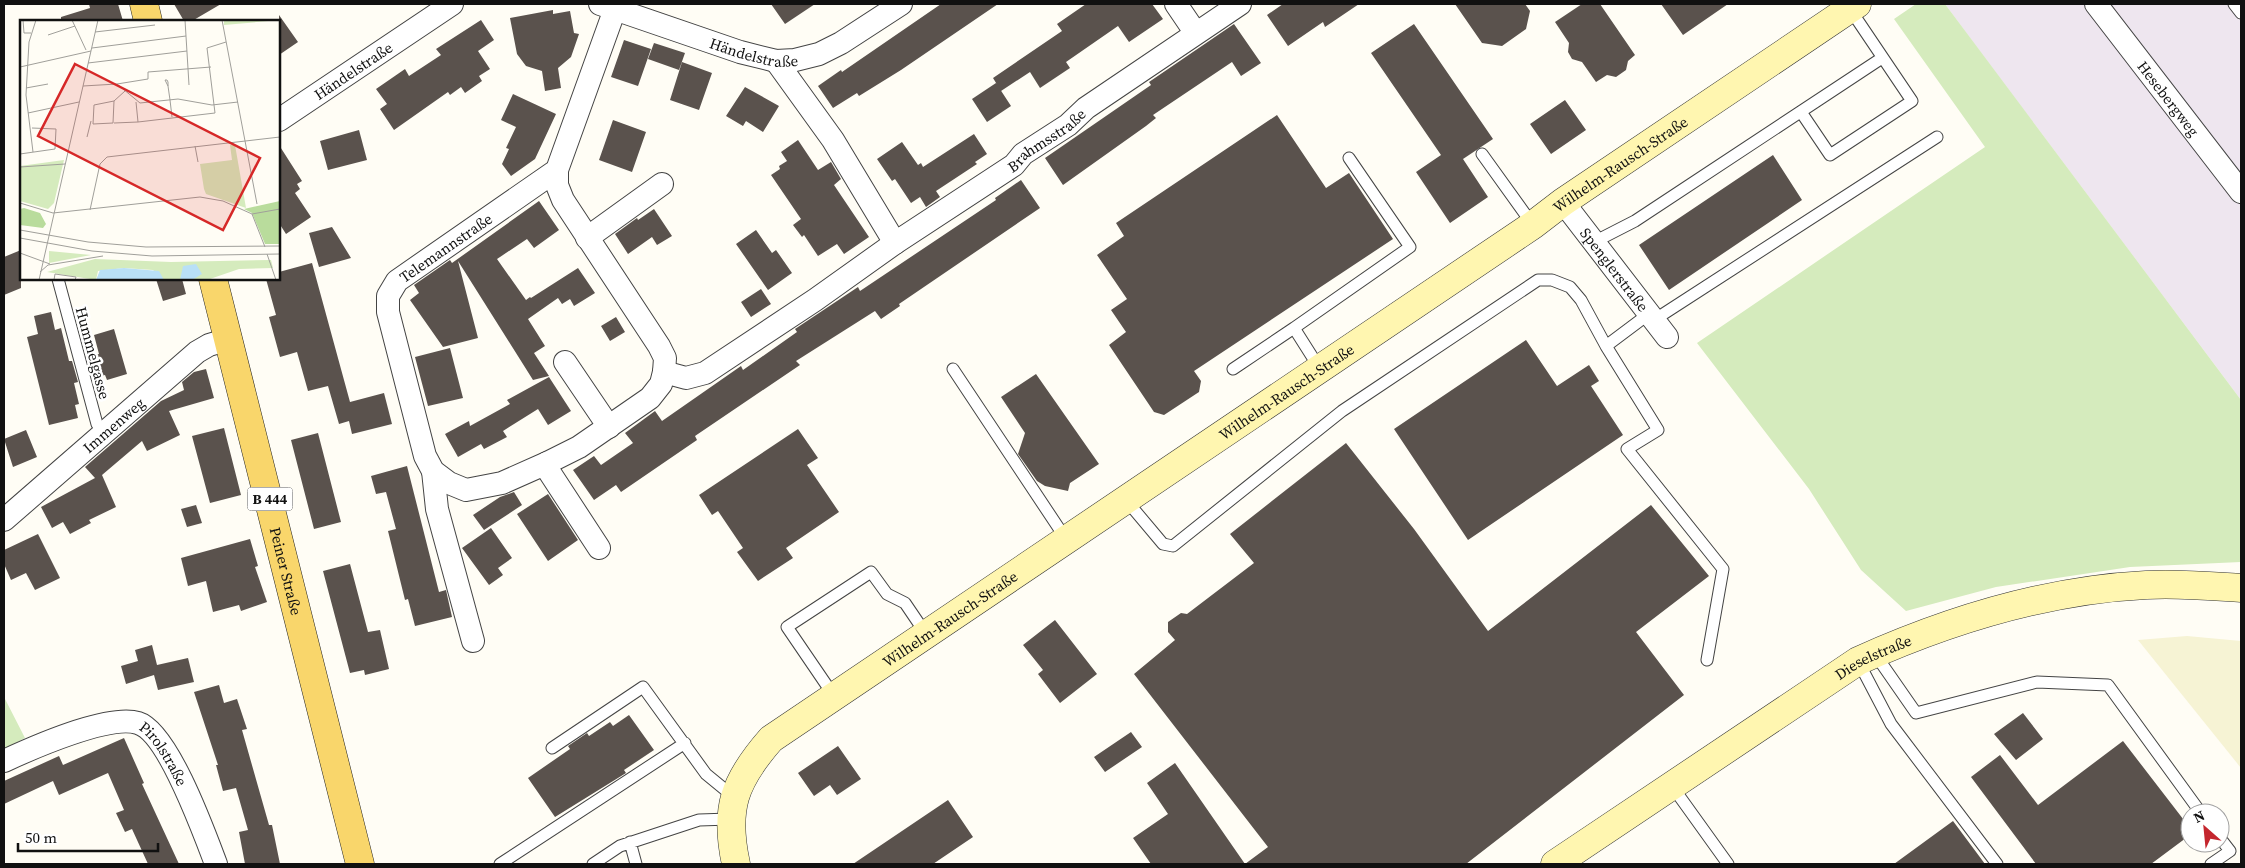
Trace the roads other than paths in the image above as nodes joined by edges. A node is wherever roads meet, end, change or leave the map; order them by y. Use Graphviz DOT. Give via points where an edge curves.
graph roads {
  1 [pos="144,4"];
  2 [pos="452,4"];
  3 [pos="901,4"];
  4 [pos="1176,4"];
  5 [pos="1240,4"];
  6 [pos="2096,4"];
  7 [pos="2234,4"];
  8 [pos="608,6"];
  9 [pos="1853,6"];
  10 [pos="2241,13"];
  11 [pos="148,20"];
  12 [pos="1195,32"];
  13 [pos="1882,58"];
  14 [pos="776,61"];
  15 [pos="1801,112"];
  16 [pos="280,119"];
  17 [pos="1938,137"];
  18 [pos="1482,154"];
  19 [pos="1350,158"];
  20 [pos="557,170"];
  21 [pos="662,184"];
  22 [pos="2241,192"];
  23 [pos="1563,202"];
  24 [pos="1533,226"];
  25 [pos="587,238"];
  26 [pos="1594,242"];
  27 [pos="895,243"];
  28 [pos="58,280"];
  29 [pos="213,280"];
  30 [pos="1657,323"];
  31 [pos="1294,328"];
  32 [pos="229,339"];
  33 [pos="1606,346"];
  34 [pos="565,362"];
  35 [pos="953,369"];
  36 [pos="1233,369"];
  37 [pos="1320,369"];
  38 [pos="664,372"];
  39 [pos="609,427"];
  40 [pos="105,432"];
  41 [pos="547,463"];
  42 [pos="434,471"];
  43 [pos="1125,499"];
  44 [pos="4,520"];
  45 [pos="1066,539"];
  46 [pos="599,548"];
  47 [pos="2241,588"];
  48 [pos="926,634"];
  49 [pos="472,641"];
  50 [pos="1866,657"];
  51 [pos="1707,660"];
  52 [pos="834,696"];
  53 [pos="685,744"];
  54 [pos="552,748"];
  55 [pos="4,761"];
  56 [pos="1672,786"];
  57 [pos="2194,803"];
  58 [pos="732,808"];
  59 [pos="630,842"];
  60 [pos="2226,853"];
  61 [pos="1564,862"];
  62 [pos="216,864"];
  63 [pos="360,864"];
  64 [pos="500,864"];
  65 [pos="593,864"];
  66 [pos="636,864"];
  67 [pos="736,864"];
  68 [pos="1728,864"];
  69 [pos="1997,864"];
  70 [pos="2211,864"];
  1 -- 11 [label="main road"];
  2 -- 16 [label="street, Händelstraße"];
  3 -- 14 [label="street, Händelstraße" via="819,54"];
  4 -- 12 [label="street"];
  5 -- 12 [label="street, Brahmsstraße"];
  6 -- 22 [label="street, Hesebergweg"];
  7 -- 10 [label="lane"];
  8 -- 14 [label="street, Händelstraße" via="748,55"];
  8 -- 20 [label="street"];
  9 -- 13 [label="lane"];
  9 -- 23 [label="street, Wilhelm-Rausch-Straße"];
  12 -- 27 [label="street, Brahmsstraße" via="1023,154 1014,165"];
  13 -- 15 [label="lane"];
  13 -- 15 [label="lane" via="1912,101 1830,155"];
  14 -- 27 [label="street" via="833,140"];
  15 -- 26 [label="lane" via="1635,221"];
  17 -- 30 [label="lane"];
  18 -- 24 [label="lane"];
  19 -- 31 [label="lane" via="1410,247"];
  20 -- 25 [label="street" via="562,200"];
  20 -- 42 [label="street, Telemannstraße" via="397,281 388,296 388,312 425,456"];
  21 -- 25 [label="street"];
  23 -- 24 [label="street, Wilhelm-Rausch-Straße"];
  23 -- 26 [label="street, Spenglerstraße"];
  24 -- 37 [label="street, Wilhelm-Rausch-Straße"];
  25 -- 38 [label="street" via="659,346 665,358"];
  26 -- 30 [label="street, Spenglerstraße"];
  27 -- 38 [label="street, Brahmsstraße" via="705,373 686,378"];
  28 -- 40 [label="lane, Hummelgasse" via="97,424"];
  29 -- 32 [label="main road, Peiner Straße / B 444"];
  30 -- 33 [label="lane"];
  31 -- 36 [label="lane"];
  31 -- 37 [label="lane"];
  32 -- 40 [label="street, Immenweg" via="197,352"];
  32 -- 63 [label="main road, Peiner Straße / B 444"];
  33 -- 43 [label="lane" via="1581,300 1570,287 1552,280 1538,280 1342,411 1172,546 1162,544"];
  33 -- 51 [label="lane" via="1658,430 1627,449 1723,569"];
  34 -- 39 [label="street"];
  35 -- 45 [label="lane"];
  37 -- 43 [label="street, Wilhelm-Rausch-Straße"];
  38 -- 39 [label="street, Telemannstraße" via="661,384 650,398"];
  39 -- 41 [label="street, Telemannstraße"];
  40 -- 44 [label="street, Immenweg"];
  41 -- 42 [label="street, Telemannstraße" via="502,483 466,490 449,483"];
  41 -- 46 [label="street" via="550,473"];
  42 -- 49 [label="street, Telemannstraße" via="438,509"];
  43 -- 45 [label="street, Wilhelm-Rausch-Straße"];
  45 -- 48 [label="street, Wilhelm-Rausch-Straße"];
  47 -- 50 [label="street, Dieselstraße" via="2147,585 2043,598 1992,611"];
  48 -- 52 [label="street, Wilhelm-Rausch-Straße"];
  48 -- 52 [label="lane" via="905,603 887,594 871,572 787,626"];
  50 -- 56 [label="street, Dieselstraße"];
  50 -- 57 [label="lane" via="1916,713 2037,682 2108,685"];
  50 -- 69 [label="lane" via="1891,724"];
  52 -- 58 [label="street, Wilhelm-Rausch-Straße" via="771,739 744,774"];
  53 -- 54 [label="lane" via="643,687"];
  53 -- 58 [label="lane"];
  53 -- 64 [label="lane"];
  55 -- 62 [label="street, Pirolstraße" via="84,730 121,722 138,723 149,729 174,766"];
  56 -- 61 [label="street, Dieselstraße"];
  56 -- 68 [label="lane"];
  58 -- 59 [label="lane"];
  58 -- 67 [label="street"];
  59 -- 65 [label="lane"];
  59 -- 66 [label="lane"];
  60 -- 70 [label="lane"];
}
